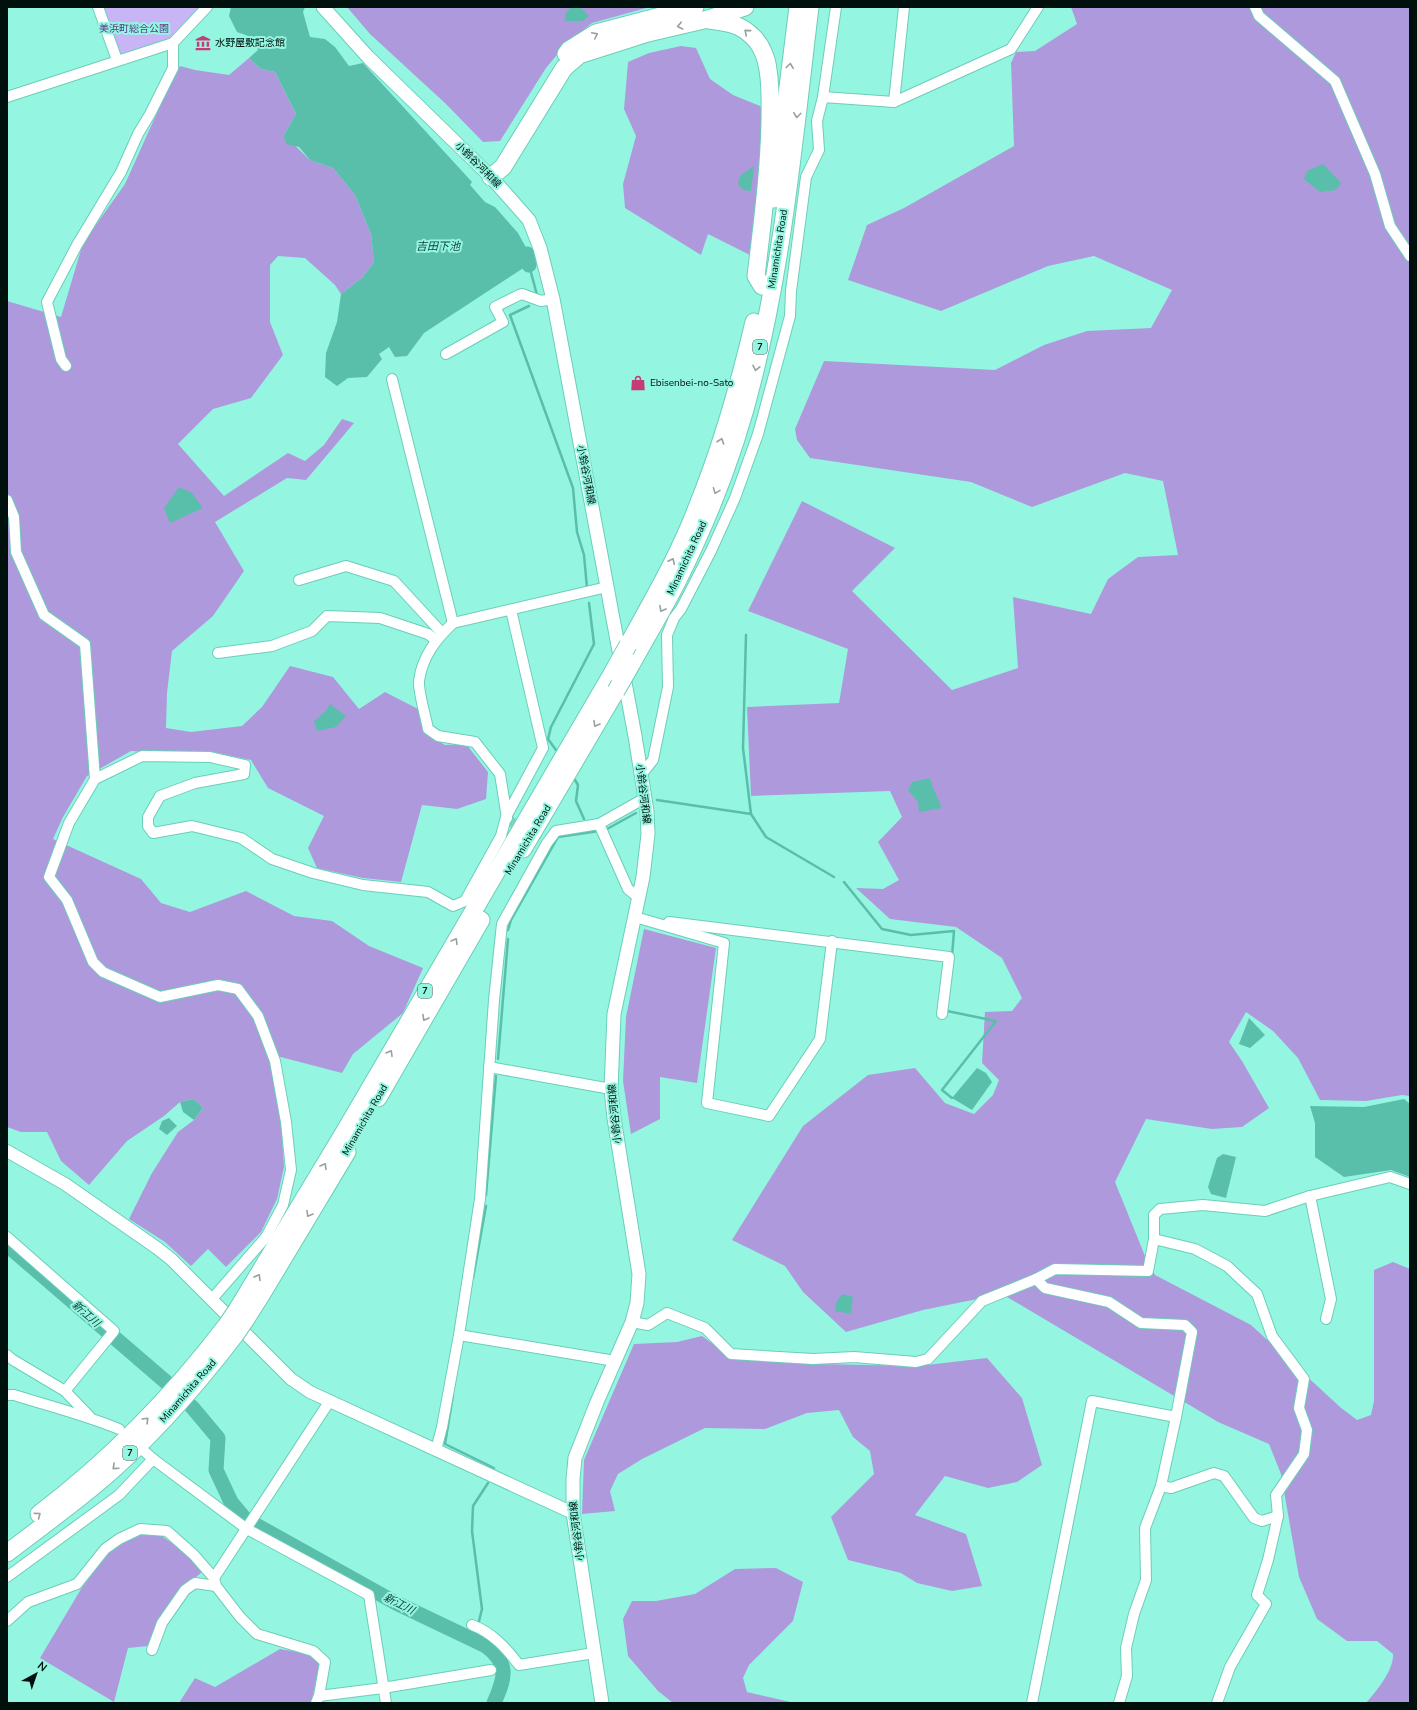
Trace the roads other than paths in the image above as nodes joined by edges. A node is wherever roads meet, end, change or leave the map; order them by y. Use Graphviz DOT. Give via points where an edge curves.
graph roads {
  1 [pos="98,7"];
  2 [pos="207,7"];
  3 [pos="323,7"];
  4 [pos="695,7"];
  5 [pos="744,7"];
  6 [pos="802,7"];
  7 [pos="818,7"];
  8 [pos="836,7"];
  9 [pos="904,7"];
  10 [pos="1038,7"];
  11 [pos="1255,7"];
  12 [pos="708,19"];
  13 [pos="173,43"];
  14 [pos="117,60"];
  15 [pos="800,90"];
  16 [pos="7,97"];
  17 [pos="823,97"];
  18 [pos="894,102"];
  19 [pos="491,177"];
  20 [pos="1410,256"];
  21 [pos="762,286"];
  22 [pos="553,299"];
  23 [pos="446,354"];
  24 [pos="66,366"];
  25 [pos="392,379"];
  26 [pos="7,500"];
  27 [pos="299,580"];
  28 [pos="607,587"];
  29 [pos="511,610"];
  30 [pos="453,623"];
  31 [pos="439,637"];
  32 [pos="218,653"];
  33 [pos="641,775"];
  34 [pos="95,779"];
  35 [pos="645,798"];
  36 [pos="508,819"];
  37 [pos="599,824"];
  38 [pos="638,897"];
  39 [pos="638,918"];
  40 [pos="832,941"];
  41 [pos="942,1014"];
  42 [pos="489,1068"];
  43 [pos="611,1089"];
  44 [pos="7,1151"];
  45 [pos="1410,1184"];
  46 [pos="1310,1196"];
  47 [pos="7,1237"];
  48 [pos="1154,1239"];
  49 [pos="1036,1279"];
  50 [pos="212,1300"];
  51 [pos="242,1314"];
  52 [pos="1326,1319"];
  53 [pos="632,1322"];
  54 [pos="230,1331"];
  55 [pos="459,1335"];
  56 [pos="7,1355"];
  57 [pos="615,1361"];
  58 [pos="65,1390"];
  59 [pos="7,1395"];
  60 [pos="329,1402"];
  61 [pos="90,1417"];
  62 [pos="1176,1417"];
  63 [pos="119,1429"];
  64 [pos="436,1450"];
  65 [pos="144,1451"];
  66 [pos="153,1460"];
  67 [pos="1161,1486"];
  68 [pos="573,1513"];
  69 [pos="1278,1516"];
  70 [pos="246,1529"];
  71 [pos="7,1538"];
  72 [pos="7,1553"];
  73 [pos="7,1577"];
  74 [pos="215,1582"];
  75 [pos="7,1621"];
  76 [pos="472,1625"];
  77 [pos="152,1650"];
  78 [pos="594,1653"];
  79 [pos="491,1670"];
  80 [pos="383,1688"];
  81 [pos="318,1699"];
  82 [pos="386,1703"];
  83 [pos="602,1703"];
  84 [pos="1032,1703"];
  85 [pos="1119,1703"];
  86 [pos="1217,1703"];
  1 -- 14 [label="street"];
  2 -- 13 [label="street"];
  3 -- 19 [label="main road, 小鈴谷河和線" via="368,57"];
  19 -- 4 [label="highway, one-way" via="496,163 552,72 569,50 596,33"];
  5 -- 12 [label="highway"];
  6 -- 15 [label="highway, Minamichita Road / 7"];
  21 -- 6 [label="highway, Minamichita Road / 7, one-way"];
  7 -- 15 [label="highway" via="808,82"];
  8 -- 17 [label="street"];
  9 -- 18 [label="street"];
  10 -- 18 [label="street" via="1011,49"];
  11 -- 20 [label="street" via="1259,16 1335,81 1375,174 1390,226"];
  12 -- 19 [label="highway, one-way" via="648,33 579,55 564,68 503,166"];
  21 -- 12 [label="highway, one-way" via="756,276 769,141 768,68 762,50 741,26"];
  13 -- 14 [label="street"];
  13 -- 24 [label="street" via="173,68 170,75 121,172 77,245 47,302 61,358"];
  14 -- 16 [label="street"];
  15 -- 51 [label="highway, Minamichita Road / 7, one-way, bridge" via="783,218 754,376 727,463 677,581 616,691 344,1156 263,1292"];
  17 -- 18 [label="street"];
  17 -- 33 [label="street" via="817,121 818,150 806,176 790,316 784,340 758,434 735,498 711,551 668,630 668,687 653,760"];
  19 -- 22 [label="main road, 小鈴谷河和線" via="528,220 540,248"];
  51 -- 21 [label="highway, Minamichita Road / 7, one-way, bridge" via="345,1131 613,672 665,576 696,511 724,432 740,380"];
  22 -- 23 [label="street" via="541,301 522,294 515,295 495,307 502,322"];
  22 -- 28 [label="main road, 小鈴谷河和線"];
  25 -- 30 [label="street"];
  26 -- 34 [label="street" via="14,517 16,552 44,615 85,644"];
  27 -- 31 [label="street" via="346,566 394,581"];
  28 -- 29 [label="street"];
  28 -- 33 [label="main road, 小鈴谷河和線"];
  29 -- 30 [label="street"];
  29 -- 36 [label="street" via="544,748"];
  30 -- 31 [label="street"];
  31 -- 32 [label="street" via="380,618 327,616 312,631 272,646"];
  31 -- 36 [label="street" via="427,654 419,682 428,729 438,736 475,742 500,774"];
  33 -- 35 [label="main road, 小鈴谷河和線"];
  34 -- 36 [label="street" via="142,756 210,757 244,765 244,774 194,782 160,796 148,816 148,826 153,833 192,826 242,838 272,859 312,873 363,884 428,892 453,906 465,901"];
  34 -- 50 [label="street" via="69,823 49,877 67,900 93,962 103,972 160,997 218,985 238,989 258,1016 275,1061 286,1122 291,1170 283,1205 266,1237"];
  35 -- 37 [label="street"];
  35 -- 38 [label="main road, 小鈴谷河和線" via="648,834"];
  37 -- 38 [label="street" via="628,889"];
  37 -- 42 [label="street" via="556,831 544,841 502,924"];
  38 -- 39 [label="main road, 小鈴谷河和線"];
  39 -- 40 [label="street"];
  39 -- 40 [label="street" via="724,943 707,1102 769,1116 820,1039"];
  39 -- 43 [label="main road, 小鈴谷河和線" via="614,1014"];
  40 -- 41 [label="street" via="949,957"];
  42 -- 43 [label="street"];
  42 -- 55 [label="street" via="480,1199"];
  43 -- 53 [label="main road, 小鈴谷河和線" via="639,1274 637,1303"];
  44 -- 50 [label="street" via="65,1184 157,1248"];
  45 -- 46 [label="street" via="1390,1177"];
  46 -- 48 [label="street" via="1265,1211 1203,1205 1160,1209 1154,1215"];
  46 -- 52 [label="street" via="1331,1299"];
  47 -- 58 [label="street" via="114,1331"];
  48 -- 49 [label="street" via="1148,1271 1055,1269"];
  48 -- 69 [label="street" via="1195,1249 1232,1270 1256,1294 1272,1336 1304,1379 1299,1408 1306,1430 1304,1454 1276,1495"];
  49 -- 53 [label="street" via="982,1301 928,1359 916,1362 854,1357 813,1359 731,1354 705,1328 667,1313 648,1325"];
  49 -- 62 [label="street" via="1045,1288 1109,1302 1141,1323 1185,1325 1192,1332"];
  50 -- 60 [label="street" via="291,1379"];
  51 -- 54 [label="highway, Minamichita Road / 7, bridge"];
  53 -- 57 [label="main road, 小鈴谷河和線"];
  71 -- 54 [label="highway, Minamichita Road / 7, one-way" via="82,1480 123,1444"];
  54 -- 72 [label="highway, Minamichita Road / 7, one-way" via="193,1388 132,1451 95,1485"];
  55 -- 57 [label="street"];
  55 -- 64 [label="street"];
  56 -- 58 [label="street"];
  57 -- 68 [label="main road, 小鈴谷河和線" via="575,1458"];
  58 -- 61 [label="street"];
  59 -- 61 [label="street"];
  60 -- 64 [label="street"];
  60 -- 70 [label="street"];
  61 -- 63 [label="street"];
  62 -- 67 [label="street"];
  62 -- 84 [label="street" via="1092,1401"];
  64 -- 68 [label="street"];
  65 -- 66 [label="street"];
  66 -- 70 [label="street"];
  66 -- 73 [label="street" via="119,1495"];
  67 -- 69 [label="street" via="1171,1488 1214,1473 1224,1476 1254,1518 1262,1521"];
  67 -- 85 [label="street" via="1145,1528 1146,1580 1126,1648 1127,1676"];
  68 -- 78 [label="main road, 小鈴谷河和線"];
  69 -- 86 [label="street" via="1257,1595 1266,1604 1230,1667"];
  70 -- 74 [label="street"];
  70 -- 80 [label="street" via="369,1595"];
  74 -- 75 [label="street" via="194,1555 167,1531 140,1529 105,1549 77,1584 28,1602"];
  74 -- 77 [label="street" via="195,1583 185,1590 162,1623"];
  74 -- 81 [label="street" via="240,1617 257,1634 313,1651 324,1662"];
  76 -- 78 [label="street" via="483,1629 504,1645 519,1665"];
  78 -- 83 [label="main road, 小鈴谷河和線"];
  79 -- 80 [label="street"];
  80 -- 81 [label="street"];
  80 -- 82 [label="street"];
}
